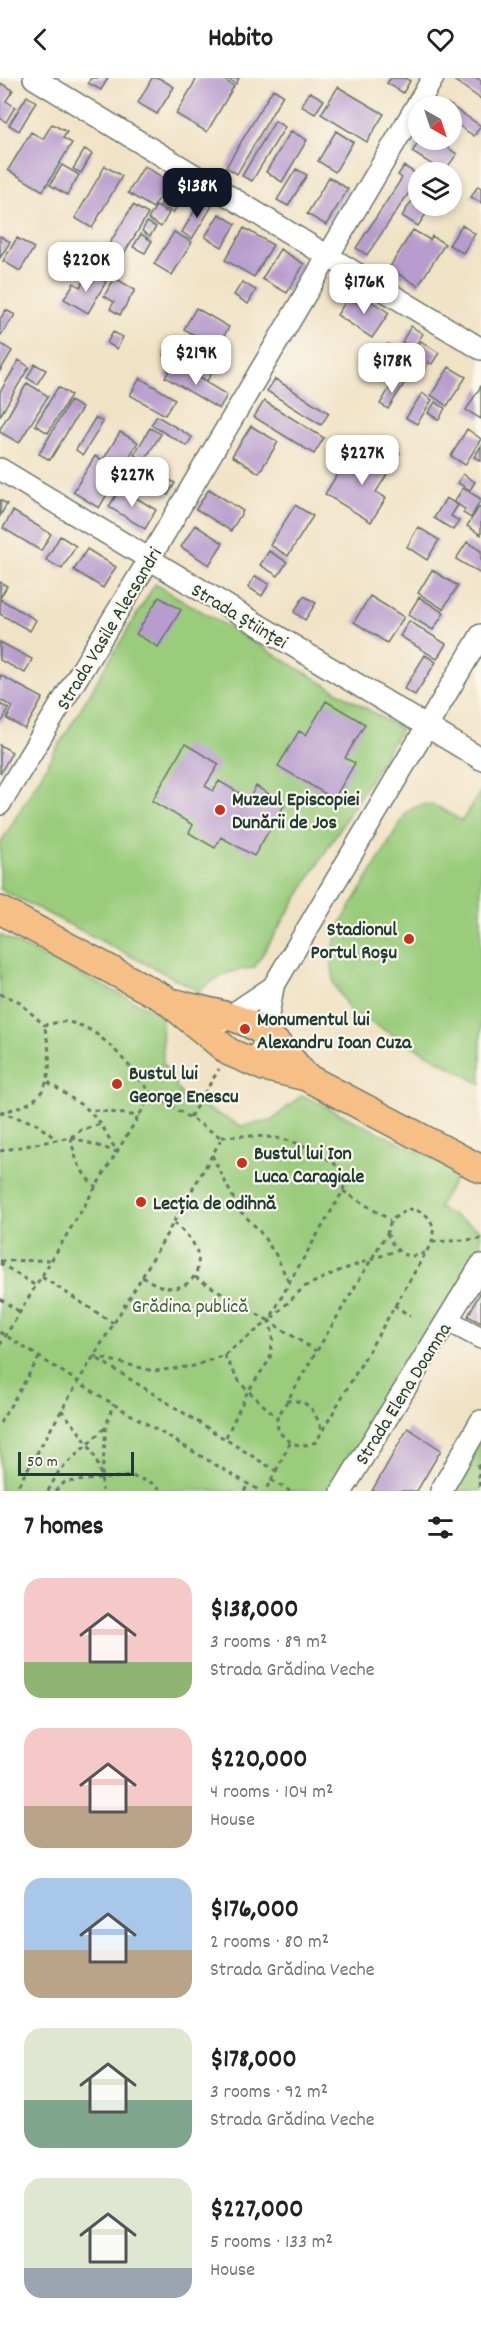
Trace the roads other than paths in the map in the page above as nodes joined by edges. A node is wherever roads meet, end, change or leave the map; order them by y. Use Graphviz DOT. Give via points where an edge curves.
graph roads {
  1 [pos="34,78"];
  2 [pos="433,78"];
  3 [pos="329,257"];
  4 [pos="481,349"];
  5 [pos="0,470"];
  6 [pos="149,560"];
  7 [pos="481,635"];
  8 [pos="425,727"];
  9 [pos="481,759"];
  10 [pos="0,804"];
  11 [pos="0,910"];
  12 [pos="273,987"];
  13 [pos="165,999"];
  14 [pos="229,1017"];
  15 [pos="265,1033"];
  16 [pos="232,1052"];
  17 [pos="306,1077"];
  18 [pos="481,1169"];
  19 [pos="481,1265"];
  20 [pos="447,1320"];
  21 [pos="481,1338"];
  22 [pos="481,1421"];
  23 [pos="342,1491"];
  24 [pos="441,1491"];
  1 -- 3 [label="street"];
  2 -- 3 [label="street, Strada Vasile Alecsandri"];
  3 -- 4 [label="street"];
  3 -- 6 [label="street, Strada Vasile Alecsandri"];
  5 -- 6 [label="street, Strada Științei"];
  6 -- 8 [label="street, Strada Științei"];
  6 -- 10 [label="street, Strada Vasile Alecsandri"];
  7 -- 8 [label="street"];
  8 -- 9 [label="street, Strada Științei"];
  8 -- 12 [label="street"];
  11 -- 13 [label="main road"];
  12 -- 14 [label="street"];
  12 -- 15 [label="street"];
  13 -- 14 [label="main road"];
  13 -- 16 [label="main road"];
  14 -- 15 [label="main road"];
  14 -- 16 [label="street" via="217,1027"];
  15 -- 16 [label="street" via="262,1050"];
  15 -- 17 [label="main road"];
  16 -- 17 [label="main road"];
  17 -- 18 [label="main road"];
  19 -- 20 [label="street, Strada Elena Doamna"];
  20 -- 21 [label="street"];
  20 -- 23 [label="street, Strada Elena Doamna"];
  22 -- 24 [label="street"];
}
